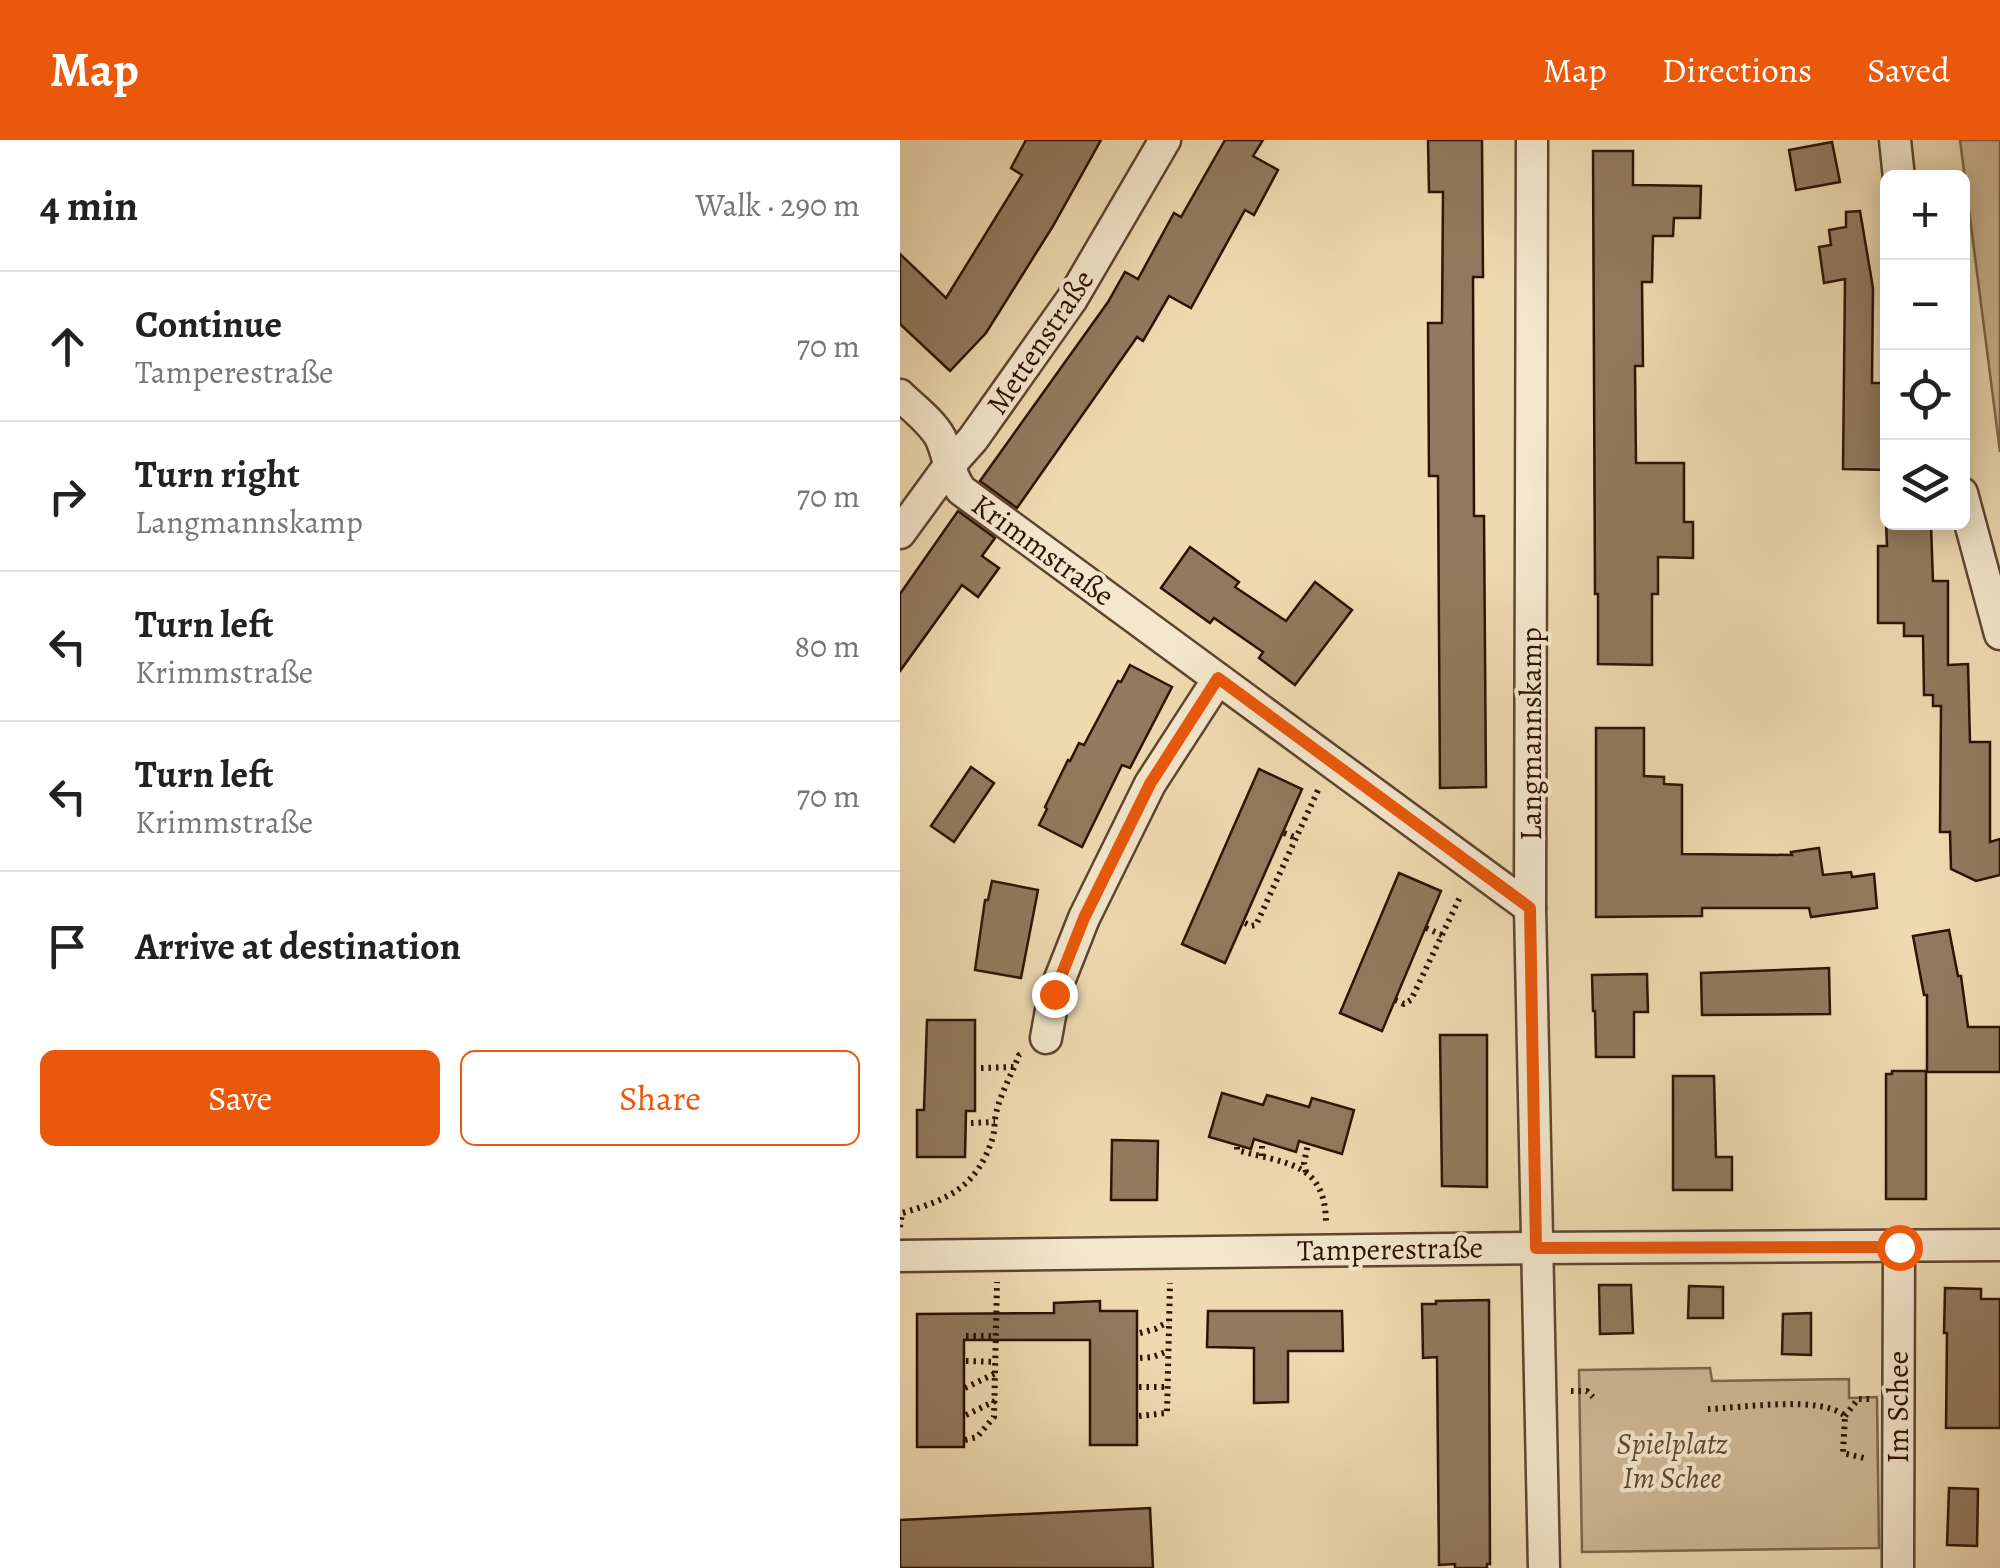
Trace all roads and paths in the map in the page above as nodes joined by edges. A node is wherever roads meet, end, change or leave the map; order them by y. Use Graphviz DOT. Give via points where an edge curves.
graph roads {
  1 [pos="1165,140"];
  2 [pos="1532,140"];
  3 [pos="1895,140"];
  4 [pos="1898,170"];
  5 [pos="900,396"];
  6 [pos="948,467"];
  7 [pos="1970,523"];
  8 [pos="900,533"];
  9 [pos="2000,634"];
  10 [pos="1218,678"];
  11 [pos="1332,760"];
  12 [pos="1284,834"];
  13 [pos="1296,838"];
  14 [pos="1474,867"];
  15 [pos="1530,908"];
  16 [pos="1245,923"];
  17 [pos="1426,928"];
  18 [pos="1442,935"];
  19 [pos="1396,1000"];
  20 [pos="1046,1038"];
  21 [pos="1014,1067"];
  22 [pos="981,1068"];
  23 [pos="996,1122"];
  24 [pos="971,1123"];
  25 [pos="1262,1143"];
  26 [pos="1308,1144"];
  27 [pos="1237,1147"];
  28 [pos="1262,1158"];
  29 [pos="1306,1173"];
  30 [pos="900,1226"];
  31 [pos="2000,1245"];
  32 [pos="1899,1247"];
  33 [pos="1536,1248"];
  34 [pos="1326,1250"];
  35 [pos="900,1256"];
  36 [pos="997,1288"];
  37 [pos="1170,1288"];
  38 [pos="1169,1321"];
  39 [pos="1140,1334"];
  40 [pos="966,1336"];
  41 [pos="996,1336"];
  42 [pos="1168,1351"];
  43 [pos="1140,1358"];
  44 [pos="966,1361"];
  45 [pos="996,1362"];
  46 [pos="996,1373"];
  47 [pos="1139,1387"];
  48 [pos="1168,1387"];
  49 [pos="966,1388"];
  50 [pos="994,1400"];
  51 [pos="1708,1409"];
  52 [pos="966,1415"];
  53 [pos="1139,1416"];
  54 [pos="965,1440"];
  55 [pos="1898,1467"];
  56 [pos="1544,1568"];
  57 [pos="1898,1568"];
  1 -- 6 [label="street, Mettenstraße" via="1072,299"];
  2 -- 15 [label="street, Langmannskamp"];
  3 -- 4 [label="street"];
  5 -- 6 [label="street, Krimmstraße" via="934,428"];
  6 -- 8 [label="street, Mettenstraße"];
  6 -- 10 [label="street, Krimmstraße" via="962,490"];
  7 -- 9 [label="street"];
  10 -- 11 [label="street, Krimmstraße"];
  10 -- 20 [label="street" via="1150,784 1084,918 1054,994"];
  11 -- 13 [label="path"];
  11 -- 14 [label="street, Krimmstraße"];
  12 -- 13 [label="path"];
  13 -- 16 [label="path" via="1256,924"];
  14 -- 15 [label="street, Krimmstraße"];
  14 -- 18 [label="path"];
  15 -- 33 [label="street, Langmannskamp"];
  17 -- 18 [label="path"];
  18 -- 19 [label="path" via="1411,1000"];
  20 -- 21 [label="path" via="1019,1055"];
  21 -- 22 [label="path"];
  21 -- 23 [label="path"];
  23 -- 24 [label="path"];
  23 -- 30 [label="path" via="977,1173 959,1190 902,1213"];
  25 -- 28 [label="path"];
  26 -- 29 [label="path"];
  27 -- 28 [label="path"];
  28 -- 29 [label="path"];
  29 -- 34 [label="path" via="1322,1192"];
  31 -- 32 [label="street, Tamperestraße"];
  32 -- 33 [label="street, Tamperestraße"];
  32 -- 55 [label="street, Im Schee"];
  33 -- 34 [label="street, Tamperestraße"];
  33 -- 56 [label="street, Langmannskamp"];
  34 -- 35 [label="street, Tamperestraße"];
  36 -- 41 [label="path"];
  37 -- 38 [label="path"];
  38 -- 39 [label="path"];
  38 -- 42 [label="path"];
  40 -- 41 [label="path"];
  41 -- 45 [label="path"];
  42 -- 43 [label="path"];
  42 -- 48 [label="path"];
  44 -- 45 [label="path"];
  45 -- 46 [label="path"];
  46 -- 49 [label="path"];
  46 -- 50 [label="path"];
  47 -- 48 [label="path"];
  48 -- 53 [label="path" via="1167,1413"];
  50 -- 52 [label="path"];
  50 -- 54 [label="path" via="988,1426"];
  51 -- 55 [label="path" via="1829,1406 1845,1416 1843,1453"];
  55 -- 57 [label="street, Im Schee"];
}
